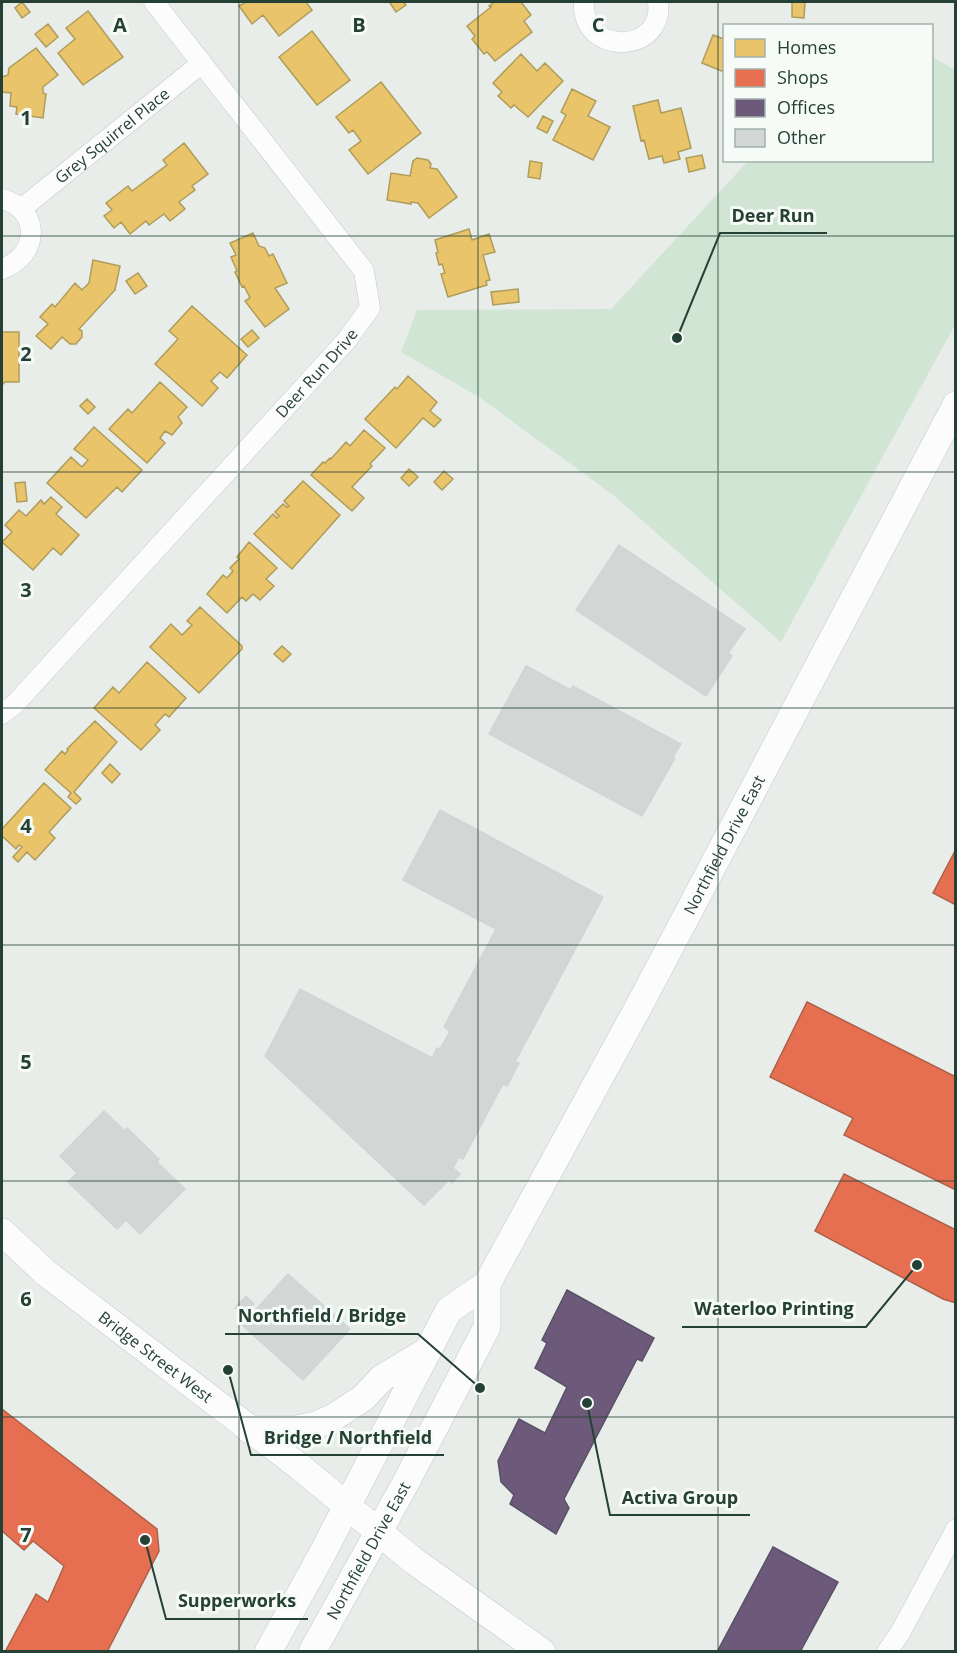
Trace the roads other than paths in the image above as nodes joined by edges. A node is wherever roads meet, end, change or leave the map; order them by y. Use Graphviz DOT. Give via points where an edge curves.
graph roads {
  1 [pos="154,2"];
  2 [pos="584,2"];
  3 [pos="658,2"];
  4 [pos="202,63"];
  5 [pos="2,200"];
  6 [pos="21,209"];
  7 [pos="2,269"];
  8 [pos="956,405"];
  9 [pos="2,714"];
  10 [pos="2,1232"];
  11 [pos="487,1284"];
  12 [pos="427,1351"];
  13 [pos="248,1429"];
  14 [pos="347,1506"];
  15 [pos="956,1529"];
  16 [pos="379,1532"];
  17 [pos="268,1652"];
  18 [pos="312,1652"];
  19 [pos="542,1652"];
  20 [pos="887,1652"];
  1 -- 4 [label="street, Deer Run Drive"];
  2 -- 3 [label="street" via="586,19 597,34 608,41 626,43 649,31 656,20"];
  4 -- 6 [label="street, Grey Squirrel Place"];
  4 -- 9 [label="street, Deer Run Drive" via="364,272 370,308 346,341"];
  5 -- 6 [label="street"];
  6 -- 7 [label="street" via="29,222 29,247 18,261"];
  8 -- 11 [label="main road, Northfield Drive East"];
  10 -- 13 [label="main road, Bridge Street West" via="46,1273"];
  11 -- 12 [label="main road, Northfield Drive East" via="449,1310"];
  11 -- 16 [label="main road, Northfield Drive East" via="487,1327"];
  12 -- 13 [label="main road" via="382,1378 363,1398 316,1425"];
  12 -- 14 [label="main road, Northfield Drive East"];
  13 -- 14 [label="main road, Bridge Street West"];
  14 -- 16 [label="main road, Bridge Street West"];
  14 -- 17 [label="main road, Northfield Drive East"];
  15 -- 20 [label="street"];
  16 -- 18 [label="main road, Northfield Drive East"];
  16 -- 19 [label="main road, Bridge Street West"];
}
